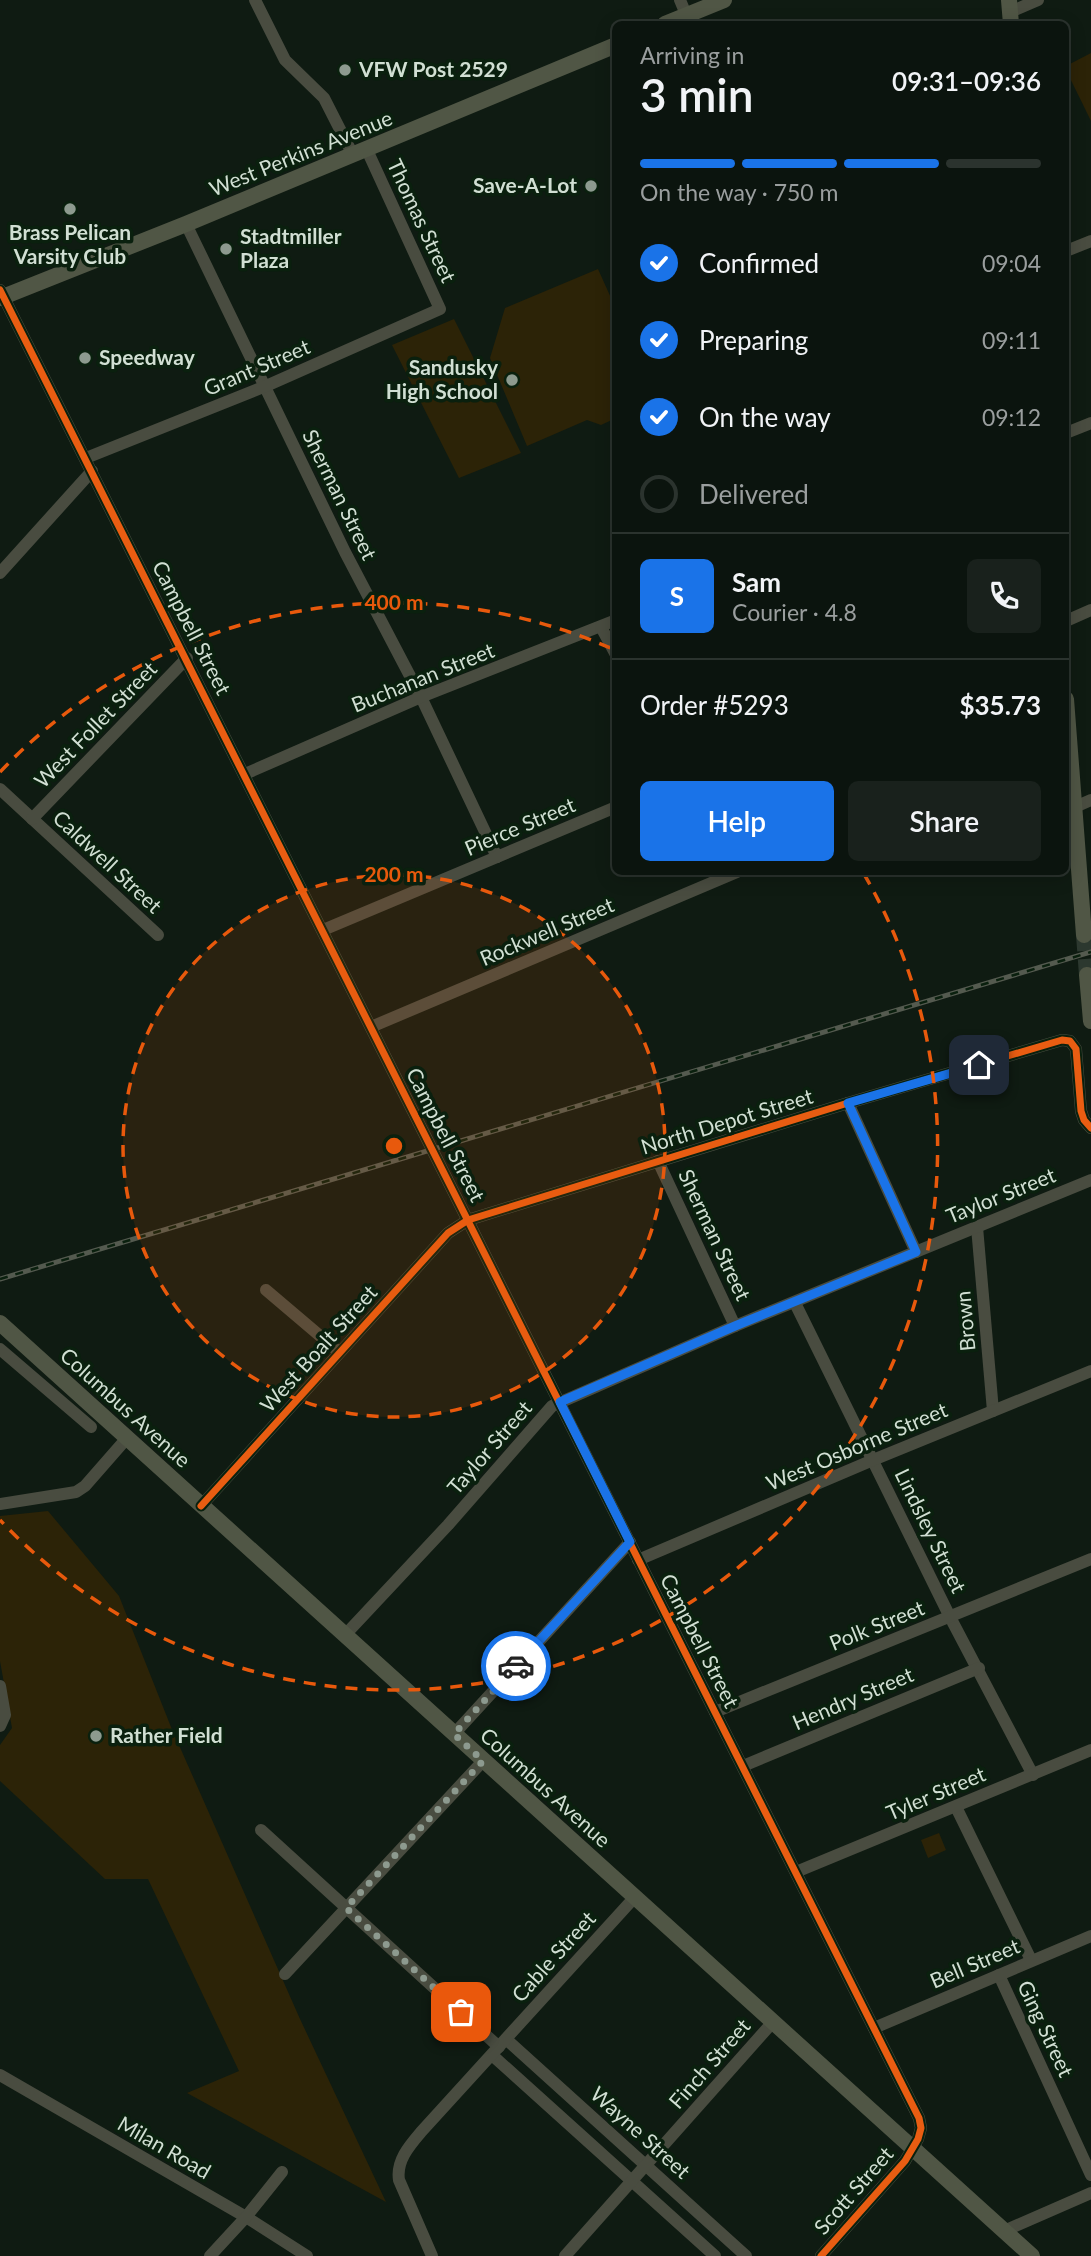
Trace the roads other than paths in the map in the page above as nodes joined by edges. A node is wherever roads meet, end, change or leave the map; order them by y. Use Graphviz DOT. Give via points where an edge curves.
graph roads {
  1 [pos="255,0"];
  2 [pos="680,0"];
  3 [pos="724,0"];
  4 [pos="1038,0"];
  5 [pos="1010,12"];
  6 [pos="688,20"];
  7 [pos="612,48"];
  8 [pos="360,153"];
  9 [pos="186,224"];
  10 [pos="1091,241"];
  11 [pos="1069,250"];
  12 [pos="1,295"];
  13 [pos="440,309"];
  14 [pos="266,386"];
  15 [pos="1091,423"];
  16 [pos="1069,432"];
  17 [pos="86,458"];
  18 [pos="92,471"];
  19 [pos="0,573"];
  20 [pos="1091,610"];
  21 [pos="1069,620"];
  22 [pos="612,622"];
  23 [pos="601,627"];
  24 [pos="612,648"];
  25 [pos="187,659"];
  26 [pos="421,697"];
  27 [pos="1069,757"];
  28 [pos="245,774"];
  29 [pos="0,789"];
  30 [pos="1091,800"];
  31 [pos="1074,807"];
  32 [pos="612,809"];
  33 [pos="32,819"];
  34 [pos="497,857"];
  35 [pos="726,875"];
  36 [pos="323,930"];
  37 [pos="158,934"];
  38 [pos="1084,934"];
  39 [pos="1087,975"];
  40 [pos="1091,1021"];
  41 [pos="372,1027"];
  42 [pos="848,1103"];
  43 [pos="1091,1128"];
  44 [pos="658,1161"];
  45 [pos="1091,1180"];
  46 [pos="468,1220"];
  47 [pos="977,1227"];
  48 [pos="916,1252"];
  49 [pos="266,1290"];
  50 [pos="795,1303"];
  51 [pos="0,1323"];
  52 [pos="735,1326"];
  53 [pos="0,1349"];
  54 [pos="339,1352"];
  55 [pos="1091,1371"];
  56 [pos="560,1402"];
  57 [pos="993,1411"];
  58 [pos="91,1427"];
  59 [pos="127,1438"];
  60 [pos="873,1460"];
  61 [pos="0,1504"];
  62 [pos="201,1506"];
  63 [pos="630,1542"];
  64 [pos="1091,1559"];
  65 [pos="638,1560"];
  66 [pos="950,1616"];
  67 [pos="345,1635"];
  68 [pos="979,1668"];
  69 [pos="0,1686"];
  70 [pos="715,1712"];
  71 [pos="2,1723"];
  72 [pos="454,1734"];
  73 [pos="1091,1750"];
  74 [pos="483,1761"];
  75 [pos="743,1766"];
  76 [pos="1032,1774"];
  77 [pos="957,1807"];
  78 [pos="261,1830"];
  79 [pos="796,1872"];
  80 [pos="634,1898"];
  81 [pos="346,1908"];
  82 [pos="1091,1936"];
  83 [pos="1031,1960"];
  84 [pos="285,1974"];
  85 [pos="999,1975"];
  86 [pos="772,2023"];
  87 [pos="874,2028"];
  88 [pos="499,2047"];
  89 [pos="0,2075"];
  90 [pos="913,2147"];
  91 [pos="645,2165"];
  92 [pos="282,2172"];
  93 [pos="1091,2175"];
  94 [pos="631,2180"];
  95 [pos="1091,2193"];
  96 [pos="246,2217"];
  97 [pos="1004,2231"];
  98 [pos="210,2256"];
  99 [pos="307,2256"];
  100 [pos="432,2256"];
  101 [pos="565,2256"];
  102 [pos="715,2256"];
  103 [pos="746,2256"];
  104 [pos="821,2256"];
  105 [pos="1032,2256"];
  1 -- 8 [label="street, Thomas Street" via="285,60 324,98"];
  2 -- 6 [label="street"];
  3 -- 6 [label="main road"];
  4 -- 5 [label="street"];
  7 -- 8 [label="main road, West Perkins Avenue"];
  8 -- 9 [label="main road, West Perkins Avenue"];
  8 -- 13 [label="street, Thomas Street"];
  9 -- 12 [label="main road, West Perkins Avenue"];
  9 -- 14 [label="street, Sherman Street"];
  10 -- 11 [label="street"];
  12 -- 17 [label="street, Campbell Street"];
  13 -- 14 [label="street, Grant Street"];
  14 -- 17 [label="street, Grant Street"];
  14 -- 26 [label="street, Sherman Street"];
  15 -- 16 [label="street"];
  17 -- 18 [label="street, Campbell Street"];
  18 -- 19 [label="street"];
  18 -- 25 [label="street, Campbell Street"];
  20 -- 21 [label="street"];
  22 -- 23 [label="street, Buchanan Street"];
  23 -- 24 [label="street"];
  23 -- 26 [label="street, Buchanan Street"];
  25 -- 28 [label="street, Campbell Street"];
  25 -- 33 [label="street, West Follet Street"];
  26 -- 28 [label="street, Buchanan Street"];
  26 -- 34 [label="street, Sherman Street"];
  27 -- 31 [label="main road"];
  28 -- 36 [label="street, Campbell Street"];
  29 -- 33 [label="street, Caldwell Street"];
  30 -- 31 [label="street"];
  31 -- 38 [label="main road"];
  32 -- 34 [label="street, Pierce Street"];
  33 -- 37 [label="street, Caldwell Street"];
  34 -- 36 [label="street, Pierce Street"];
  35 -- 41 [label="street, Rockwell Street"];
  36 -- 41 [label="street, Campbell Street"];
  39 -- 40 [label="main road"];
  41 -- 46 [label="street, Campbell Street"];
  42 -- 43 [label="street, North Depot Street" via="1066,1040 1076,1049 1082,1113"];
  42 -- 44 [label="street, North Depot Street"];
  42 -- 48 [label="street"];
  44 -- 46 [label="street, North Depot Street"];
  44 -- 52 [label="street, Sherman Street"];
  45 -- 47 [label="street, Taylor Street"];
  46 -- 54 [label="street, West Boalt Street" via="448,1233"];
  46 -- 56 [label="street, Campbell Street"];
  47 -- 48 [label="street, Taylor Street"];
  47 -- 57 [label="street, Brown"];
  48 -- 50 [label="street, Taylor Street"];
  49 -- 54 [label="street"];
  50 -- 52 [label="street, Taylor Street"];
  50 -- 60 [label="street, Lindsley Street"];
  51 -- 59 [label="main road, Columbus Avenue"];
  52 -- 56 [label="street, Taylor Street"];
  53 -- 58 [label="street"];
  54 -- 62 [label="street, West Boalt Street"];
  55 -- 57 [label="street, West Osborne Street"];
  56 -- 63 [label="street, Campbell Street"];
  56 -- 67 [label="street, Taylor Street"];
  57 -- 60 [label="street, West Osborne Street"];
  59 -- 61 [label="street" via="78,1491"];
  59 -- 62 [label="main road, Columbus Avenue"];
  60 -- 65 [label="street, West Osborne Street"];
  60 -- 66 [label="street, Lindsley Street"];
  62 -- 67 [label="main road, Columbus Avenue"];
  63 -- 65 [label="street, Campbell Street"];
  63 -- 72 [label="street"];
  64 -- 66 [label="street, Polk Street"];
  65 -- 70 [label="street, Campbell Street"];
  66 -- 68 [label="street, Lindsley Street"];
  66 -- 70 [label="street, Polk Street"];
  67 -- 72 [label="main road, Columbus Avenue"];
  68 -- 75 [label="street, Hendry Street"];
  68 -- 76 [label="street, Lindsley Street"];
  69 -- 71 [label="street"];
  70 -- 75 [label="street, Campbell Street"];
  72 -- 74 [label="main road, Columbus Avenue"];
  73 -- 76 [label="street, Tyler Street"];
  74 -- 80 [label="main road, Columbus Avenue"];
  74 -- 81 [label="street"];
  75 -- 79 [label="street, Campbell Street"];
  76 -- 77 [label="street, Tyler Street"];
  77 -- 79 [label="street, Tyler Street"];
  77 -- 83 [label="street"];
  78 -- 81 [label="street, Wayne Street"];
  79 -- 87 [label="street, Campbell Street"];
  80 -- 86 [label="main road, Columbus Avenue"];
  80 -- 88 [label="street, Cable Street"];
  81 -- 84 [label="street"];
  81 -- 88 [label="street, Wayne Street"];
  82 -- 83 [label="street, Bell Street"];
  83 -- 85 [label="street, Bell Street"];
  85 -- 87 [label="street, Bell Street"];
  85 -- 93 [label="street, Ging Street"];
  86 -- 90 [label="main road, Columbus Avenue"];
  86 -- 91 [label="street, Finch Street"];
  87 -- 90 [label="street, Campbell Street" via="919,2118 921,2128"];
  88 -- 91 [label="street, Wayne Street"];
  88 -- 94 [label="street, Wayne Street"];
  88 -- 100 [label="street, Cable Street" via="402,2159 398,2172 404,2193"];
  89 -- 96 [label="street, Milan Road"];
  90 -- 97 [label="main road, Columbus Avenue"];
  90 -- 104 [label="street, Scott Street"];
  91 -- 94 [label="street, Finch Street"];
  91 -- 103 [label="street, Wayne Street"];
  92 -- 96 [label="street"];
  94 -- 101 [label="street, Finch Street"];
  94 -- 102 [label="street, Wayne Street"];
  95 -- 97 [label="street"];
  96 -- 98 [label="street"];
  96 -- 99 [label="street, Milan Road"];
  97 -- 105 [label="main road, Columbus Avenue"];
}
